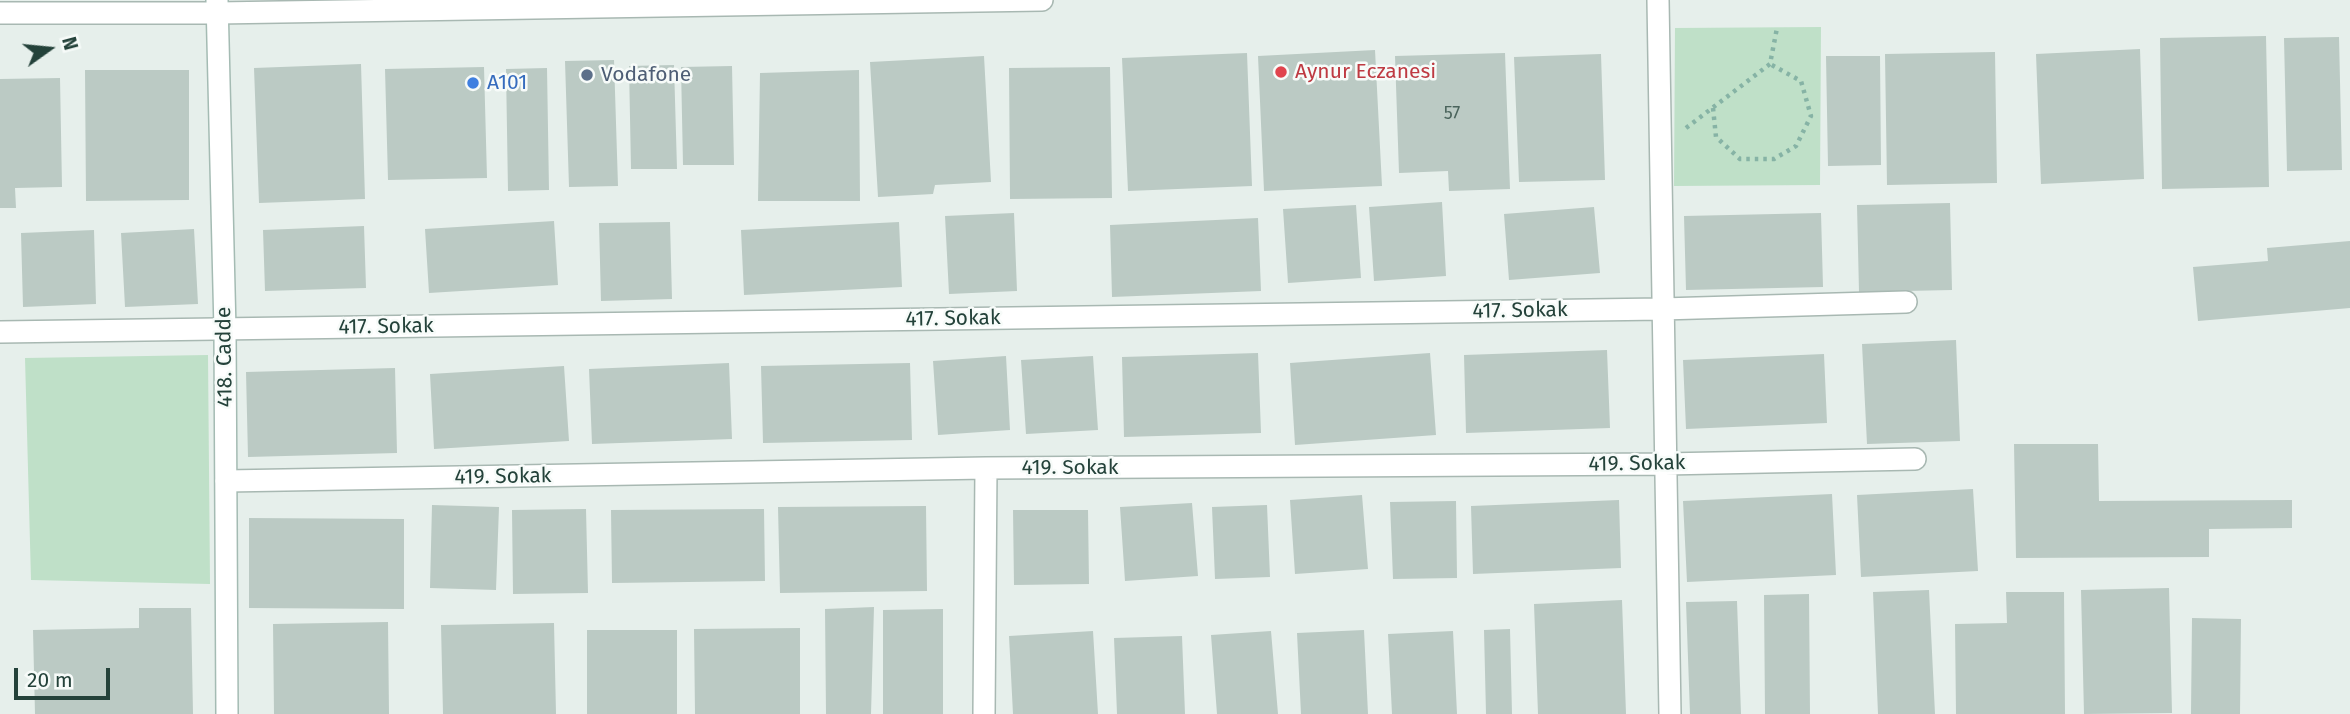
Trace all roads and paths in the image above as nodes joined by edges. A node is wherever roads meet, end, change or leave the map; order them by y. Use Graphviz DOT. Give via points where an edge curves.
graph roads {
  1 [pos="1042,0"];
  2 [pos="1658,0"];
  3 [pos="217,6"];
  4 [pos="0,13"];
  5 [pos="1777,28"];
  6 [pos="1770,64"];
  7 [pos="1713,108"];
  8 [pos="1684,130"];
  9 [pos="1906,302"];
  10 [pos="1662,309"];
  11 [pos="225,330"];
  12 [pos="0,332"];
  13 [pos="1915,459"];
  14 [pos="1665,464"];
  15 [pos="986,468"];
  16 [pos="226,481"];
  17 [pos="227,714"];
  18 [pos="984,714"];
  19 [pos="1670,714"];
  1 -- 3 [label="street"];
  2 -- 10 [label="street"];
  3 -- 4 [label="street"];
  3 -- 11 [label="street, 418. Cadde"];
  5 -- 6 [label="path"];
  6 -- 7 [label="path"];
  6 -- 7 [label="path" via="1801,80 1811,116 1796,146 1774,159 1740,159 1716,137"];
  7 -- 8 [label="path"];
  9 -- 10 [label="street, 417. Sokak"];
  10 -- 11 [label="street, 417. Sokak"];
  10 -- 14 [label="street"];
  11 -- 12 [label="street, 417. Sokak"];
  11 -- 16 [label="street, 418. Cadde"];
  13 -- 14 [label="street, 419. Sokak"];
  14 -- 15 [label="street, 419. Sokak"];
  14 -- 19 [label="street"];
  15 -- 16 [label="street, 419. Sokak"];
  15 -- 18 [label="street"];
  16 -- 17 [label="street, 418. Cadde"];
}
